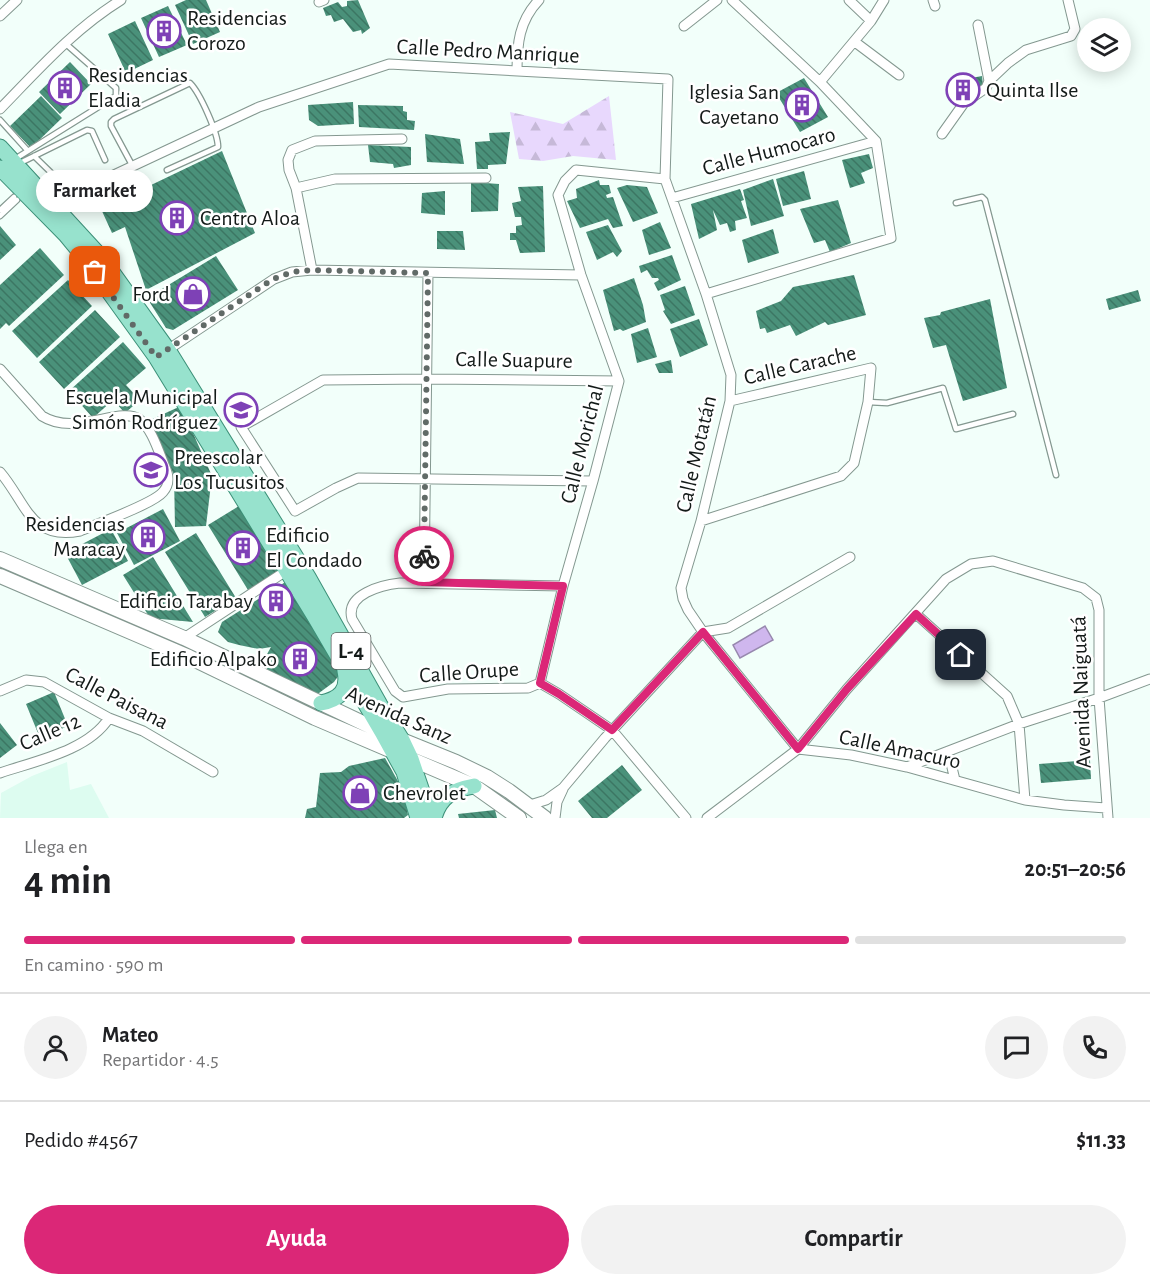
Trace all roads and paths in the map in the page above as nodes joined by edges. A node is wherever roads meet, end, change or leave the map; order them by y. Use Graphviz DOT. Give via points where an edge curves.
graph roads {
  1 [pos="17,0"];
  2 [pos="121,0"];
  3 [pos="539,0"];
  4 [pos="717,0"];
  5 [pos="732,0"];
  6 [pos="849,0"];
  7 [pos="884,0"];
  8 [pos="1068,0"];
  9 [pos="0,16"];
  10 [pos="871,21"];
  11 [pos="978,25"];
  12 [pos="684,26"];
  13 [pos="65,42"];
  14 [pos="855,42"];
  15 [pos="517,71"];
  16 [pos="899,75"];
  17 [pos="989,81"];
  18 [pos="820,82"];
  19 [pos="0,109"];
  20 [pos="0,120"];
  21 [pos="213,129"];
  22 [pos="942,134"];
  23 [pos="402,139"];
  24 [pos="876,141"];
  25 [pos="0,147"];
  26 [pos="28,151"];
  27 [pos="34,156"];
  28 [pos="105,160"];
  29 [pos="10,164"];
  30 [pos="132,166"];
  31 [pos="167,170"];
  32 [pos="486,178"];
  33 [pos="664,179"];
  34 [pos="296,188"];
  35 [pos="73,194"];
  36 [pos="672,198"];
  37 [pos="54,203"];
  38 [pos="956,203"];
  39 [pos="0,210"];
  40 [pos="0,216"];
  41 [pos="312,270"];
  42 [pos="428,273"];
  43 [pos="581,275"];
  44 [pos="706,294"];
  45 [pos="162,354"];
  46 [pos="0,369"];
  47 [pos="428,379"];
  48 [pos="619,381"];
  49 [pos="730,401"];
  50 [pos="868,402"];
  51 [pos="1013,414"];
  52 [pos="0,472"];
  53 [pos="1056,476"];
  54 [pos="425,479"];
  55 [pos="593,481"];
  56 [pos="702,521"];
  57 [pos="850,557"];
  58 [pos="0,559"];
  59 [pos="293,566"];
  60 [pos="0,576"];
  61 [pos="424,582"];
  62 [pos="563,586"];
  63 [pos="916,614"];
  64 [pos="703,632"];
  65 [pos="184,639"];
  66 [pos="345,671"];
  67 [pos="1150,679"];
  68 [pos="540,683"];
  69 [pos="0,691"];
  70 [pos="1099,699"];
  71 [pos="321,703"];
  72 [pos="109,718"];
  73 [pos="1018,724"];
  74 [pos="612,730"];
  75 [pos="382,732"];
  76 [pos="397,745"];
  77 [pos="798,749"];
  78 [pos="948,751"];
  79 [pos="411,759"];
  80 [pos="907,767"];
  81 [pos="213,772"];
  82 [pos="0,773"];
  83 [pos="955,780"];
  84 [pos="474,786"];
  85 [pos="563,788"];
  86 [pos="1026,800"];
  87 [pos="530,805"];
  88 [pos="1106,808"];
  89 [pos="418,818"];
  90 [pos="433,818"];
  91 [pos="519,818"];
  92 [pos="545,818"];
  93 [pos="555,818"];
  94 [pos="687,818"];
  95 [pos="707,818"];
  96 [pos="1108,818"];
  1 -- 9 [label="street"];
  2 -- 13 [label="street"];
  3 -- 15 [label="street" via="518,40"];
  4 -- 12 [label="street"];
  5 -- 18 [label="street"];
  6 -- 10 [label="street"];
  7 -- 10 [label="street"];
  8 -- 17 [label="street" via="1075,29 1071,36 1026,50"];
  10 -- 14 [label="street"];
  11 -- 17 [label="street"];
  13 -- 19 [label="street"];
  13 -- 26 [label="lane" via="116,88 116,96"];
  14 -- 16 [label="street"];
  14 -- 18 [label="street"];
  15 -- 21 [label="street, Calle Pedro Manrique" via="388,64 259,107"];
  15 -- 33 [label="street, Calle Pedro Manrique" via="668,80"];
  17 -- 22 [label="street" via="986,88 964,103"];
  18 -- 24 [label="street"];
  20 -- 26 [label="lane"];
  21 -- 30 [label="street, Calle Pedro Manrique"];
  21 -- 30 [label="lane" via="193,85 187,83 111,122"];
  21 -- 31 [label="lane" via="218,147"];
  23 -- 34 [label="street" via="315,141 302,145 292,150 288,159"];
  24 -- 36 [label="street, Calle Humocaro"];
  24 -- 44 [label="street" via="891,238"];
  25 -- 29 [label="main road, L-4"];
  26 -- 29 [label="lane"];
  27 -- 28 [label="lane" via="90,130"];
  27 -- 29 [label="lane"];
  27 -- 35 [label="lane"];
  29 -- 37 [label="main road, L-4"];
  29 -- 45 [label="main road, L-4" via="117,308"];
  30 -- 35 [label="street, Calle Pedro Manrique"];
  32 -- 34 [label="street" via="335,178"];
  33 -- 36 [label="street, Calle Motatán"];
  33 -- 43 [label="street, Calle Morichal" via="576,170 565,181 558,195"];
  34 -- 41 [label="street"];
  35 -- 37 [label="street, Calle Pedro Manrique"];
  36 -- 44 [label="street, Calle Motatán"];
  37 -- 45 [label="main road, L-4" via="102,258"];
  38 -- 53 [label="lane" via="982,197 985,200"];
  39 -- 40 [label="lane" via="15,198"];
  41 -- 42 [label="street"];
  41 -- 45 [label="street" via="273,279"];
  42 -- 43 [label="street"];
  42 -- 47 [label="street"];
  43 -- 48 [label="street, Calle Morichal"];
  44 -- 49 [label="street, Calle Motatán" via="731,375"];
  45 -- 59 [label="main road, L-4"];
  46 -- 52 [label="street" via="49,421 70,425 116,417 141,420 168,475 167,485 156,499 67,533 45,529 33,520"];
  47 -- 48 [label="street, Calle Suapure"];
  47 -- 54 [label="street"];
  47 -- 54 [label="street, Calle Suapure" via="323,380 241,427 295,511 358,478"];
  48 -- 55 [label="street, Calle Morichal"];
  49 -- 50 [label="street, Calle Carache" via="871,368"];
  49 -- 56 [label="street, Calle Motatán"];
  50 -- 51 [label="lane" via="887,403 943,388 956,429"];
  50 -- 56 [label="street, Calle Carache" via="854,463 841,476"];
  54 -- 55 [label="street"];
  54 -- 61 [label="street"];
  55 -- 62 [label="street, Calle Morichal"];
  56 -- 64 [label="street, Calle Motatán" via="681,588 688,610"];
  57 -- 64 [label="street" via="728,628"];
  58 -- 65 [label="street, Avenida Sanz"];
  59 -- 65 [label="street"];
  59 -- 66 [label="main road, L-4"];
  59 -- 76 [label="main road, L-4" via="335,622"];
  60 -- 76 [label="street, Avenida Sanz" via="189,657 315,718"];
  61 -- 62 [label="street, Calle Orupe"];
  61 -- 68 [label="street, Calle Orupe" via="378,588 356,600 351,610 352,619 397,693 407,697 448,689 528,688"];
  62 -- 68 [label="street, Calle Morichal"];
  63 -- 70 [label="street, Avenida Naiguatá" via="946,579 971,564 993,561 1083,588 1096,598 1099,610"];
  63 -- 73 [label="street" via="1007,696"];
  63 -- 77 [label="street, Avenida Naiguatá"];
  64 -- 74 [label="street"];
  64 -- 77 [label="street"];
  65 -- 71 [label="street, Avenida Sanz"];
  66 -- 71 [label="main road" via="344,692"];
  66 -- 75 [label="main road, L-4"];
  67 -- 70 [label="street"];
  68 -- 74 [label="street"];
  69 -- 72 [label="street, Calle Paisana" via="26,680 44,682"];
  70 -- 73 [label="street"];
  70 -- 88 [label="street, Avenida Naiguatá"];
  71 -- 75 [label="street, Avenida Sanz"];
  72 -- 81 [label="street, Calle Paisana" via="143,731"];
  72 -- 82 [label="street, Calle 12" via="99,732 79,744"];
  73 -- 78 [label="street"];
  73 -- 86 [label="street"];
  74 -- 85 [label="street"];
  74 -- 94 [label="street"];
  75 -- 76 [label="main road, L-4"];
  76 -- 79 [label="main road, L-4"];
  76 -- 87 [label="street, Avenida Sanz" via="487,777"];
  76 -- 89 [label="main road, L-4"];
  77 -- 80 [label="street, Calle Amacuro"];
  77 -- 95 [label="street, Avenida Naiguatá"];
  78 -- 80 [label="street"];
  78 -- 83 [label="street"];
  79 -- 84 [label="street, Avenida Sanz"];
  79 -- 90 [label="main road, L-4"];
  80 -- 83 [label="street, Calle Amacuro"];
  83 -- 86 [label="street, Calle Amacuro"];
  84 -- 90 [label="main road" via="447,794"];
  84 -- 91 [label="street, Avenida Sanz"];
  85 -- 87 [label="street"];
  85 -- 93 [label="street"];
  86 -- 88 [label="street, Calle Amacuro"];
  87 -- 92 [label="street, Avenida Sanz"];
  88 -- 96 [label="street, Avenida Naiguatá"];
}
